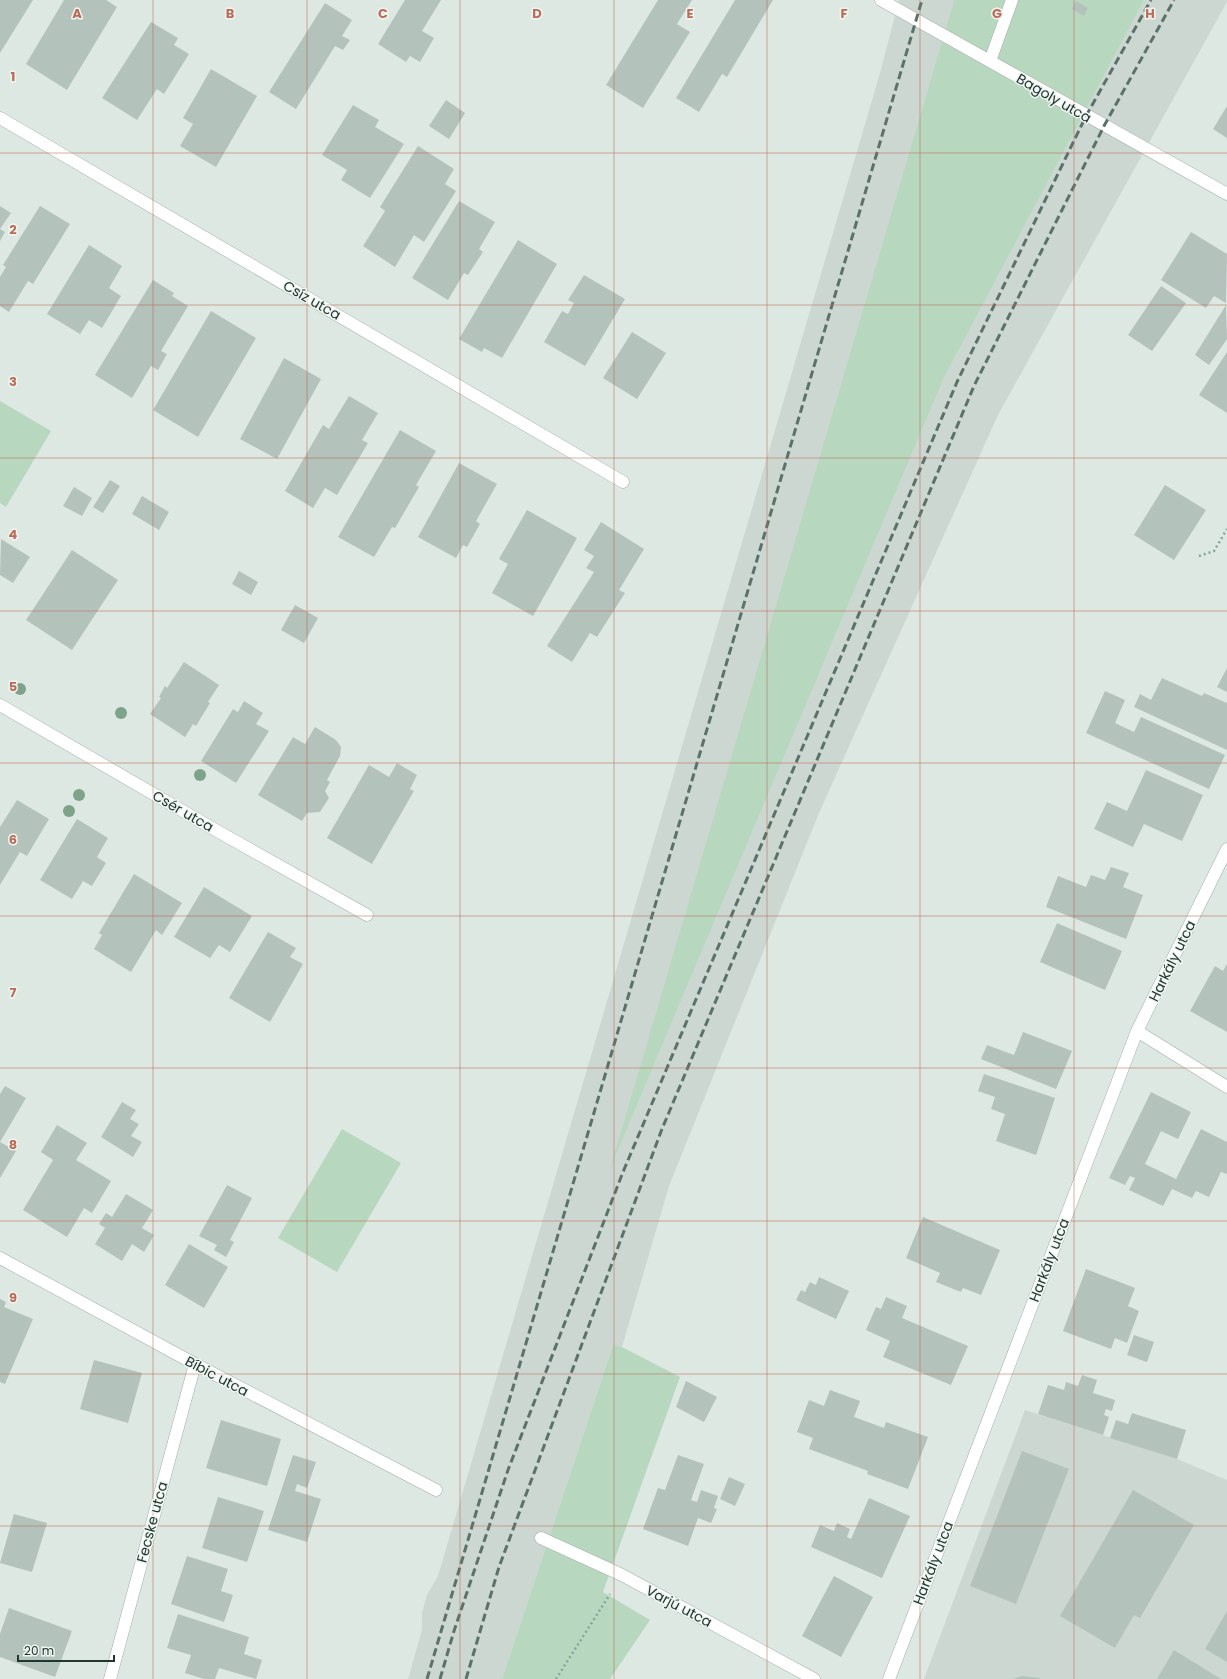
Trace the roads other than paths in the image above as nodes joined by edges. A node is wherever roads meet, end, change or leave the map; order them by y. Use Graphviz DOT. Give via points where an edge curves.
graph roads {
  1 [pos="881,0"];
  2 [pos="1012,0"];
  3 [pos="990,61"];
  4 [pos="0,118"];
  5 [pos="1227,194"];
  6 [pos="623,482"];
  7 [pos="0,705"];
  8 [pos="1227,849"];
  9 [pos="367,915"];
  10 [pos="1138,1031"];
  11 [pos="1227,1087"];
  12 [pos="0,1258"];
  13 [pos="195,1364"];
  14 [pos="436,1490"];
  15 [pos="541,1538"];
  16 [pos="110,1679"];
  17 [pos="814,1679"];
  18 [pos="888,1679"];
  1 -- 3 [label="street, Bagoly utca"];
  2 -- 3 [label="street"];
  3 -- 5 [label="street, Bagoly utca"];
  4 -- 6 [label="street, Csíz utca"];
  7 -- 9 [label="street, Csér utca"];
  8 -- 10 [label="street, Harkály utca"];
  10 -- 11 [label="street"];
  10 -- 18 [label="street, Harkály utca"];
  12 -- 13 [label="street, Bíbic utca"];
  13 -- 14 [label="street, Bíbic utca"];
  13 -- 16 [label="street, Fecske utca"];
  15 -- 17 [label="street, Varjú utca" via="622,1575"];
}
